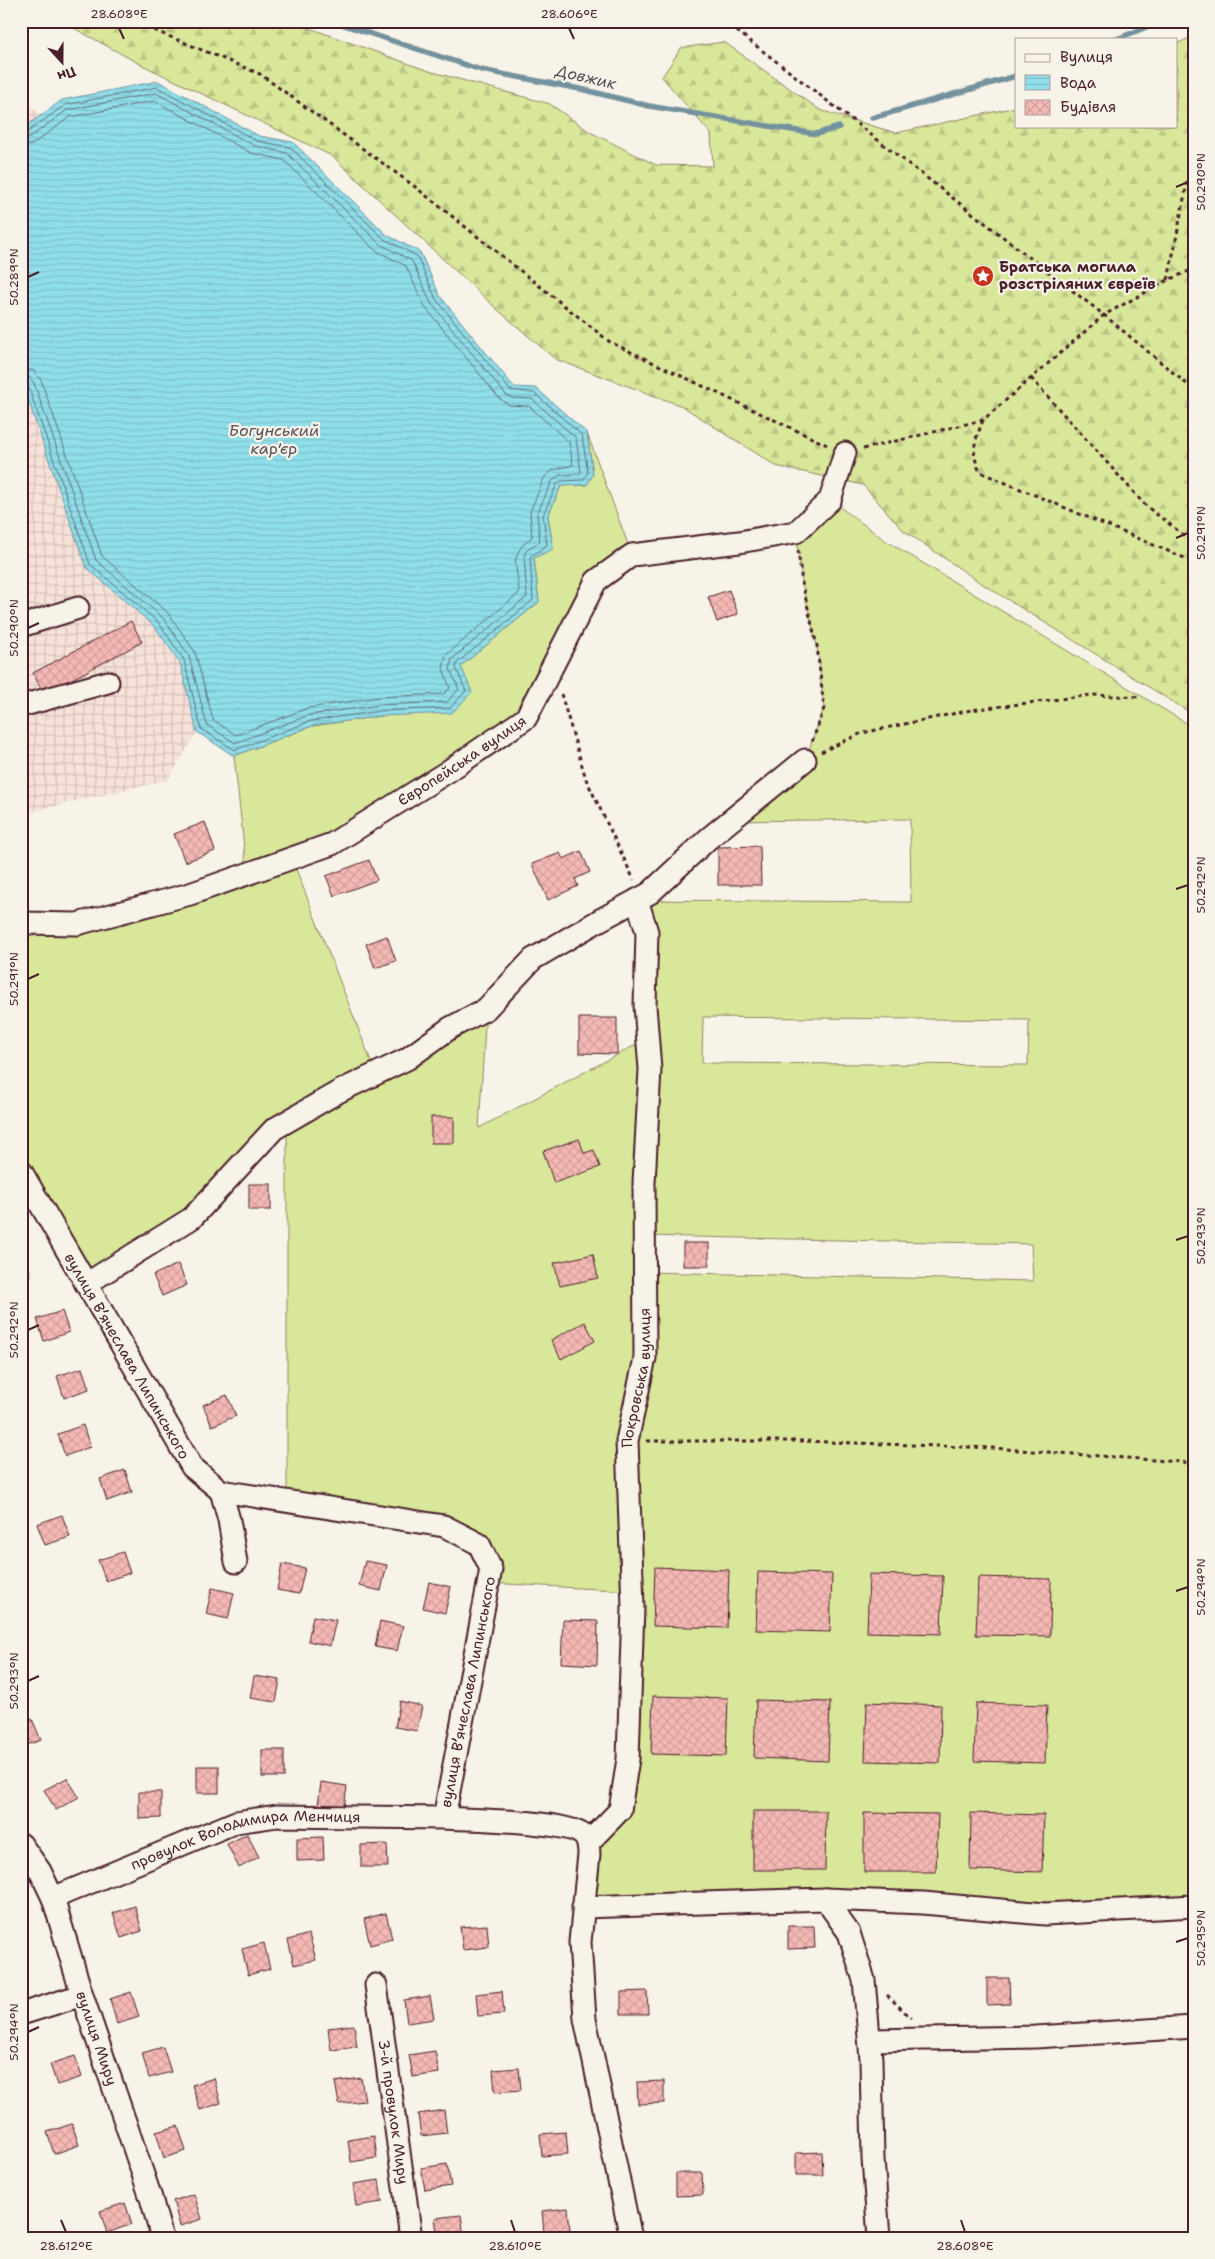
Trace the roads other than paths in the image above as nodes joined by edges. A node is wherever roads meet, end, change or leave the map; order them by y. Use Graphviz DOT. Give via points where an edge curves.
graph roads {
  1 [pos="845,453"];
  2 [pos="78,608"];
  3 [pos="21,626"];
  4 [pos="108,682"];
  5 [pos="21,706"];
  6 [pos="805,760"];
  7 [pos="638,900"];
  8 [pos="21,923"];
  9 [pos="21,1171"];
  10 [pos="86,1284"];
  11 [pos="221,1491"];
  12 [pos="236,1562"];
  13 [pos="444,1818"];
  14 [pos="588,1843"];
  15 [pos="21,1844"];
  16 [pos="53,1898"];
  17 [pos="825,1899"];
  18 [pos="1194,1906"];
  19 [pos="583,1907"];
  20 [pos="376,1985"];
  21 [pos="82,1995"];
  22 [pos="21,2014"];
  23 [pos="1194,2027"];
  24 [pos="870,2040"];
  25 [pos="162,2238"];
  26 [pos="411,2238"];
  27 [pos="631,2238"];
  28 [pos="878,2238"];
  1 -- 8 [label="street, Європейська вулиця" via="830,500 796,532 632,555 596,581 526,718 332,844 190,894 77,924"];
  2 -- 3 [label="street"];
  4 -- 5 [label="street"];
  6 -- 7 [label="street"];
  7 -- 10 [label="street" via="533,959 486,1009 450,1028 407,1059 340,1091 274,1129 192,1218"];
  7 -- 14 [label="street, Покровська вулиця" via="647,932 645,1006 650,1069 644,1183 645,1358 627,1441 633,1607 628,1759 620,1810"];
  9 -- 10 [label="street, вулиця Вʼячеслава Липинського"];
  10 -- 11 [label="street, вулиця Вʼячеслава Липинського" via="192,1467"];
  11 -- 12 [label="street"];
  11 -- 13 [label="street, вулиця Вʼячеслава Липинського" via="444,1526 479,1544 491,1569"];
  13 -- 14 [label="street, вулиця Вʼячеслава Липинського" via="550,1824 583,1835"];
  13 -- 16 [label="street, провулок Володимира Менчиця" via="276,1816 236,1822"];
  14 -- 19 [label="street"];
  15 -- 16 [label="street, вулиця Миру" via="40,1871"];
  16 -- 21 [label="street, вулиця Миру"];
  17 -- 18 [label="street" via="923,1903 1045,1914"];
  17 -- 19 [label="street"];
  17 -- 24 [label="street" via="849,1933 860,1967"];
  19 -- 27 [label="street" via="580,1942 585,2019"];
  20 -- 26 [label="street, 3-й провулок Миру"];
  21 -- 22 [label="street"];
  21 -- 25 [label="street, вулиця Миру"];
  23 -- 24 [label="street" via="1036,2037"];
  24 -- 28 [label="street"];
}
